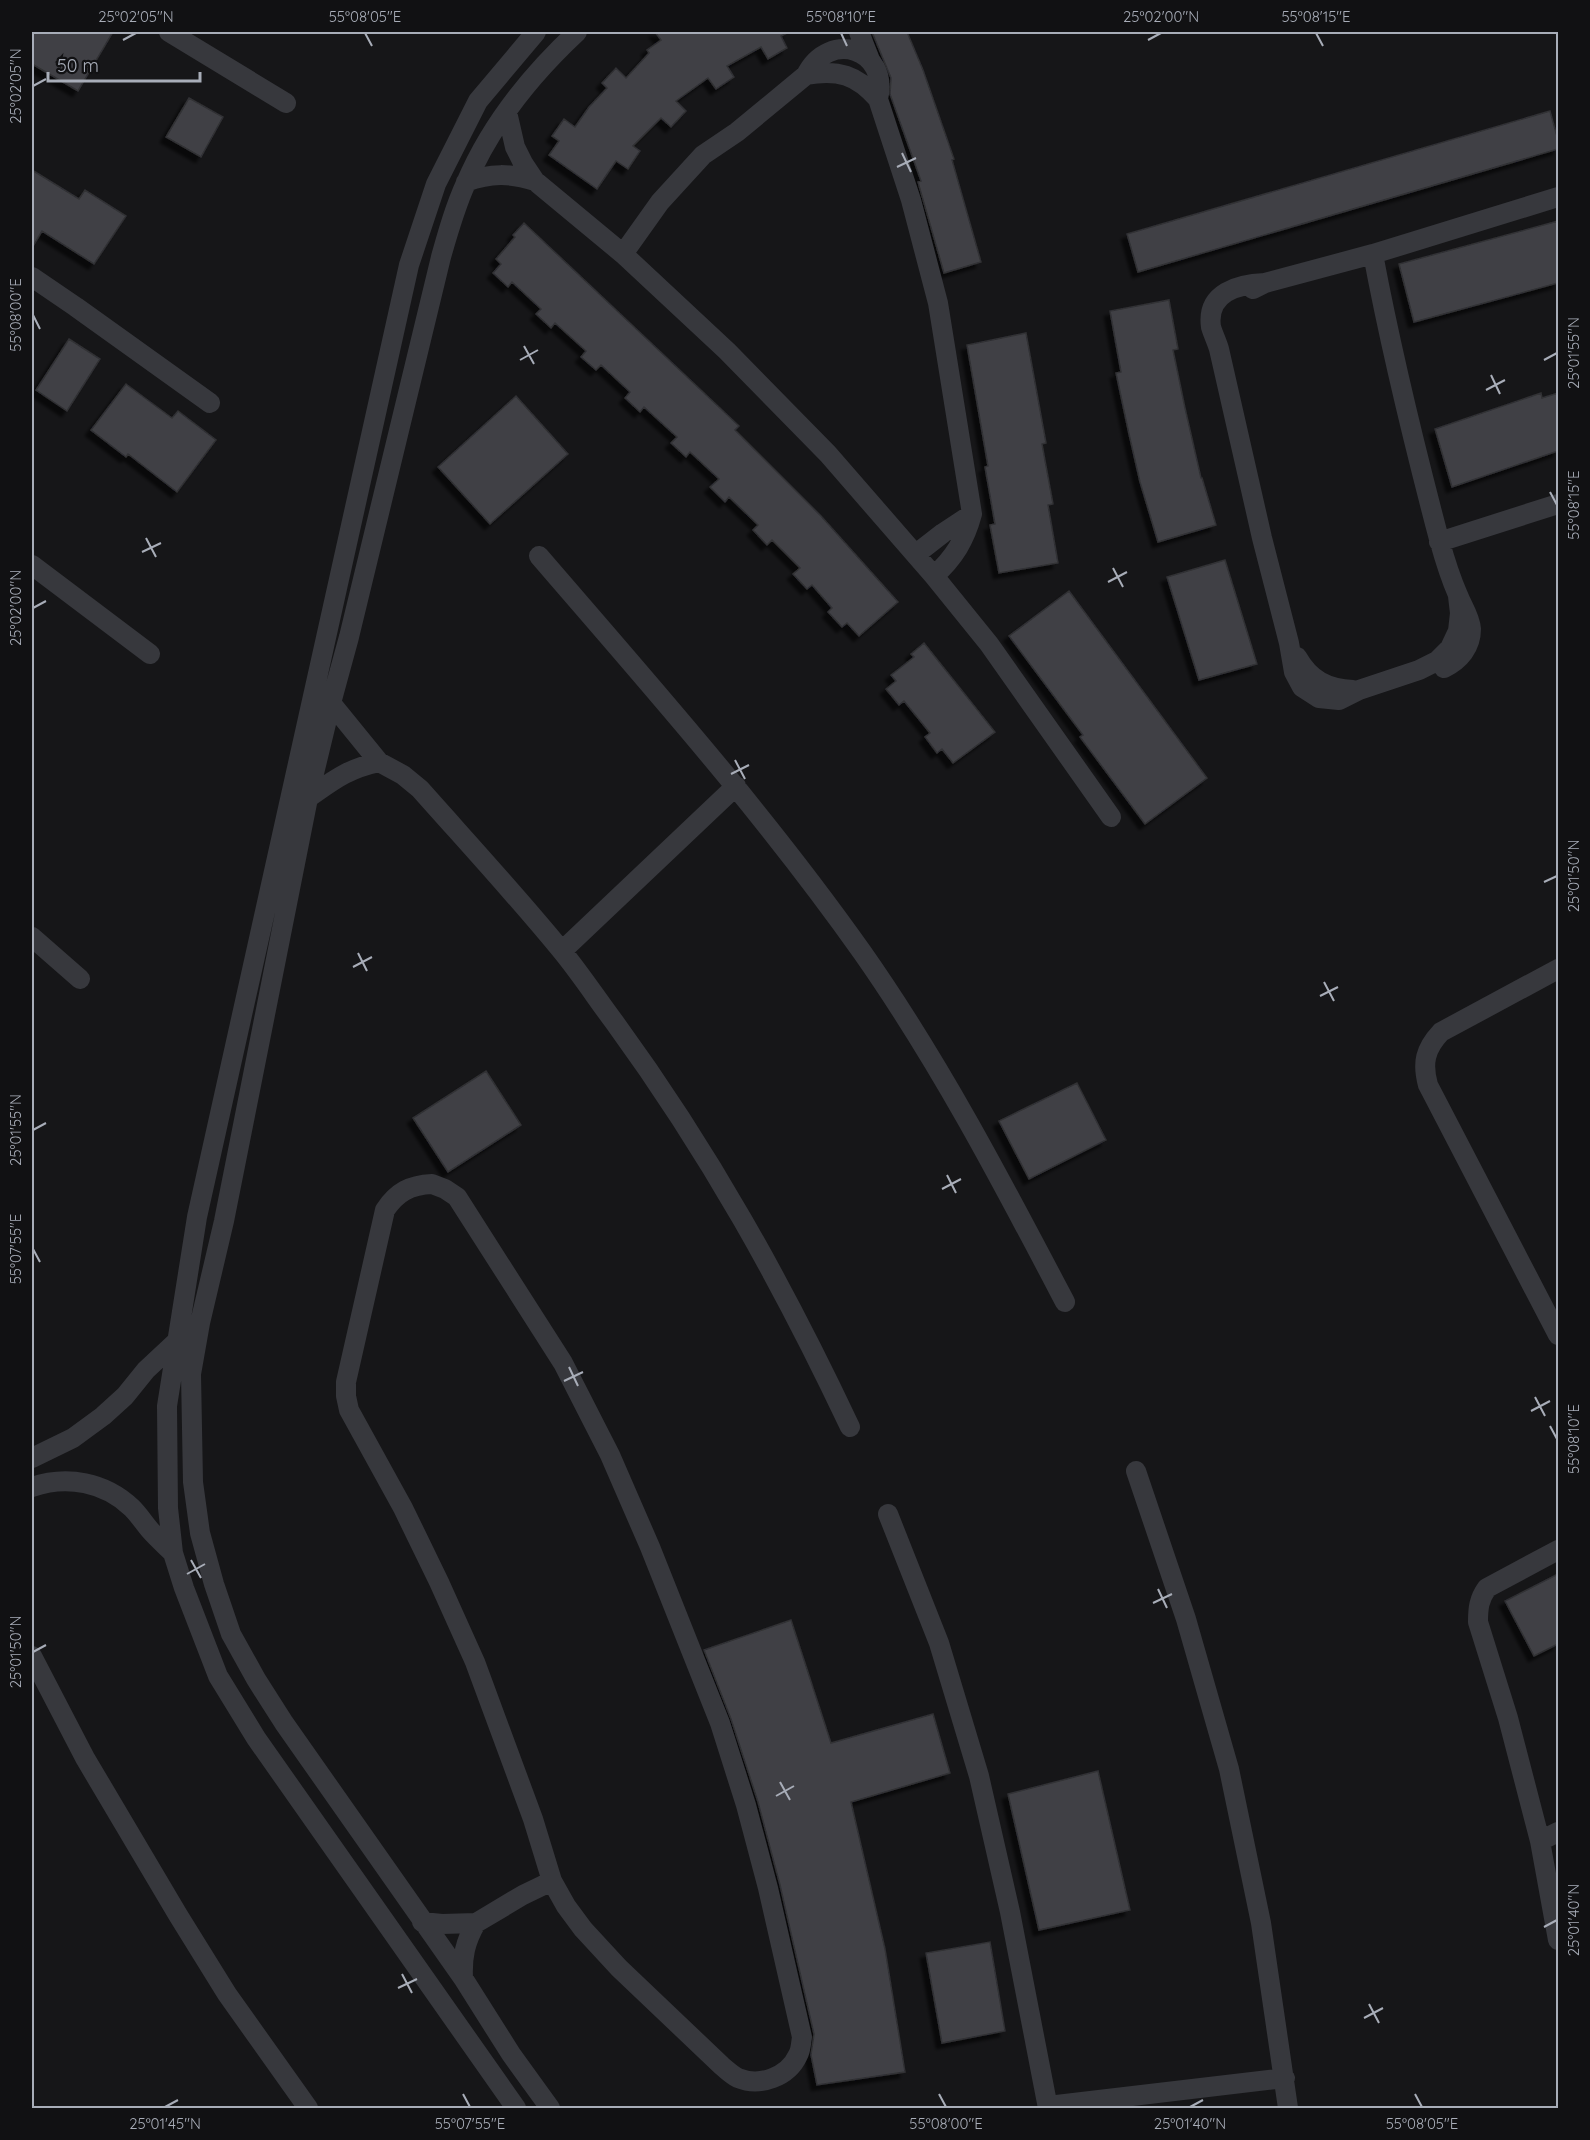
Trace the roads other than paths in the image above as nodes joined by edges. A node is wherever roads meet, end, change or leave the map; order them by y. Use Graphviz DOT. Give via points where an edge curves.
graph roads {
  1 [pos="169,32"];
  2 [pos="536,32"];
  3 [pos="577,32"];
  4 [pos="859,32"];
  5 [pos="870,60"];
  6 [pos="806,75"];
  7 [pos="878,99"];
  8 [pos="286,104"];
  9 [pos="507,112"];
  10 [pos="535,181"];
  11 [pos="466,182"];
  12 [pos="1558,197"];
  13 [pos="623,254"];
  14 [pos="1373,254"];
  15 [pos="32,277"];
  16 [pos="210,403"];
  17 [pos="1558,504"];
  18 [pos="972,514"];
  19 [pos="1439,542"];
  20 [pos="916,554"];
  21 [pos="539,556"];
  22 [pos="32,565"];
  23 [pos="934,576"];
  24 [pos="150,654"];
  25 [pos="331,703"];
  26 [pos="379,762"];
  27 [pos="736,786"];
  28 [pos="308,798"];
  29 [pos="1111,817"];
  30 [pos="32,936"];
  31 [pos="562,951"];
  32 [pos="1558,969"];
  33 [pos="80,979"];
  34 [pos="1065,1302"];
  35 [pos="1558,1335"];
  36 [pos="176,1342"];
  37 [pos="850,1427"];
  38 [pos="32,1458"];
  39 [pos="1136,1471"];
  40 [pos="32,1487"];
  41 [pos="888,1514"];
  42 [pos="1558,1550"];
  43 [pos="173,1553"];
  44 [pos="32,1656"];
  45 [pos="38,1675"];
  46 [pos="1558,1832"];
  47 [pos="1540,1841"];
  48 [pos="552,1881"];
  49 [pos="422,1922"];
  50 [pos="476,1923"];
  51 [pos="1558,1940"];
  52 [pos="463,1978"];
  53 [pos="1285,2078"];
  54 [pos="1048,2107"];
  55 [pos="308,2109"];
  56 [pos="516,2109"];
  57 [pos="550,2109"];
  58 [pos="1288,2109"];
  1 -- 8 [label="street"];
  2 -- 36 [label="street" via="472,111 436,184 409,265 197,1217"];
  3 -- 9 [label="street" via="536,74"];
  4 -- 5 [label="street"];
  5 -- 6 [label="street" via="850,49 829,51 811,65"];
  5 -- 7 [label="street" via="880,82"];
  6 -- 7 [label="street" via="839,73 854,78"];
  6 -- 13 [label="street" via="704,155 660,202"];
  7 -- 18 [label="street" via="938,303"];
  9 -- 10 [label="street" via="515,147"];
  9 -- 11 [label="street" via="484,145"];
  10 -- 11 [label="street" via="497,174"];
  10 -- 13 [label="street"];
  11 -- 25 [label="street" via="441,257"];
  12 -- 14 [label="street"];
  13 -- 20 [label="street" via="727,351 820,446"];
  14 -- 19 [label="street" via="1391,351"];
  14 -- 19 [label="street" via="1247,291 1225,312 1220,329 1219,349 1262,538 1289,642 1304,669 1321,683 1340,690 1359,690 1419,670 1444,655 1455,640 1460,622 1458,596"];
  15 -- 16 [label="street"];
  17 -- 19 [label="street"];
  18 -- 20 [label="street"];
  18 -- 23 [label="street" via="957,552"];
  20 -- 23 [label="street"];
  21 -- 27 [label="street"];
  22 -- 24 [label="street"];
  23 -- 29 [label="street" via="989,644"];
  25 -- 26 [label="street"];
  25 -- 28 [label="street"];
  26 -- 28 [label="street" via="343,773"];
  26 -- 31 [label="street" via="420,789"];
  27 -- 31 [label="street"];
  27 -- 34 [label="street" via="804,871 919,1038 972,1125"];
  28 -- 49 [label="street" via="191,1374 193,1482 201,1533 231,1634 284,1723"];
  30 -- 33 [label="street"];
  31 -- 37 [label="street" via="651,1072 707,1158 759,1245"];
  32 -- 35 [label="street" via="1440,1032 1425,1056 1424,1071"];
  36 -- 38 [label="street" via="103,1416 74,1438"];
  36 -- 43 [label="street" via="167,1406 168,1508"];
  39 -- 53 [label="street" via="1186,1619 1229,1769 1261,1923"];
  40 -- 43 [label="street" via="64,1480 108,1490 134,1510"];
  41 -- 54 [label="street" via="939,1643 979,1776"];
  42 -- 47 [label="street" via="1495,1583 1479,1605 1478,1622 1509,1718"];
  43 -- 56 [label="street" via="218,1676 256,1738"];
  44 -- 45 [label="street"];
  45 -- 55 [label="street" via="184,1925"];
  46 -- 47 [label="street"];
  47 -- 51 [label="street"];
  48 -- 48 [label="street" via="598,1947 722,2067 737,2078 754,2082 773,2079 788,2070 798,2055 802,2037 749,1816 720,1723 650,1547 610,1455 563,1363 457,1197 432,1184 418,1185 393,1198 385,1210 346,1396 355,1423 403,1508 475,1662"];
  48 -- 50 [label="street"];
  49 -- 50 [label="street"];
  49 -- 52 [label="street"];
  50 -- 52 [label="street" via="464,1951"];
  52 -- 57 [label="street"];
  53 -- 54 [label="street"];
  53 -- 58 [label="street"];
}
